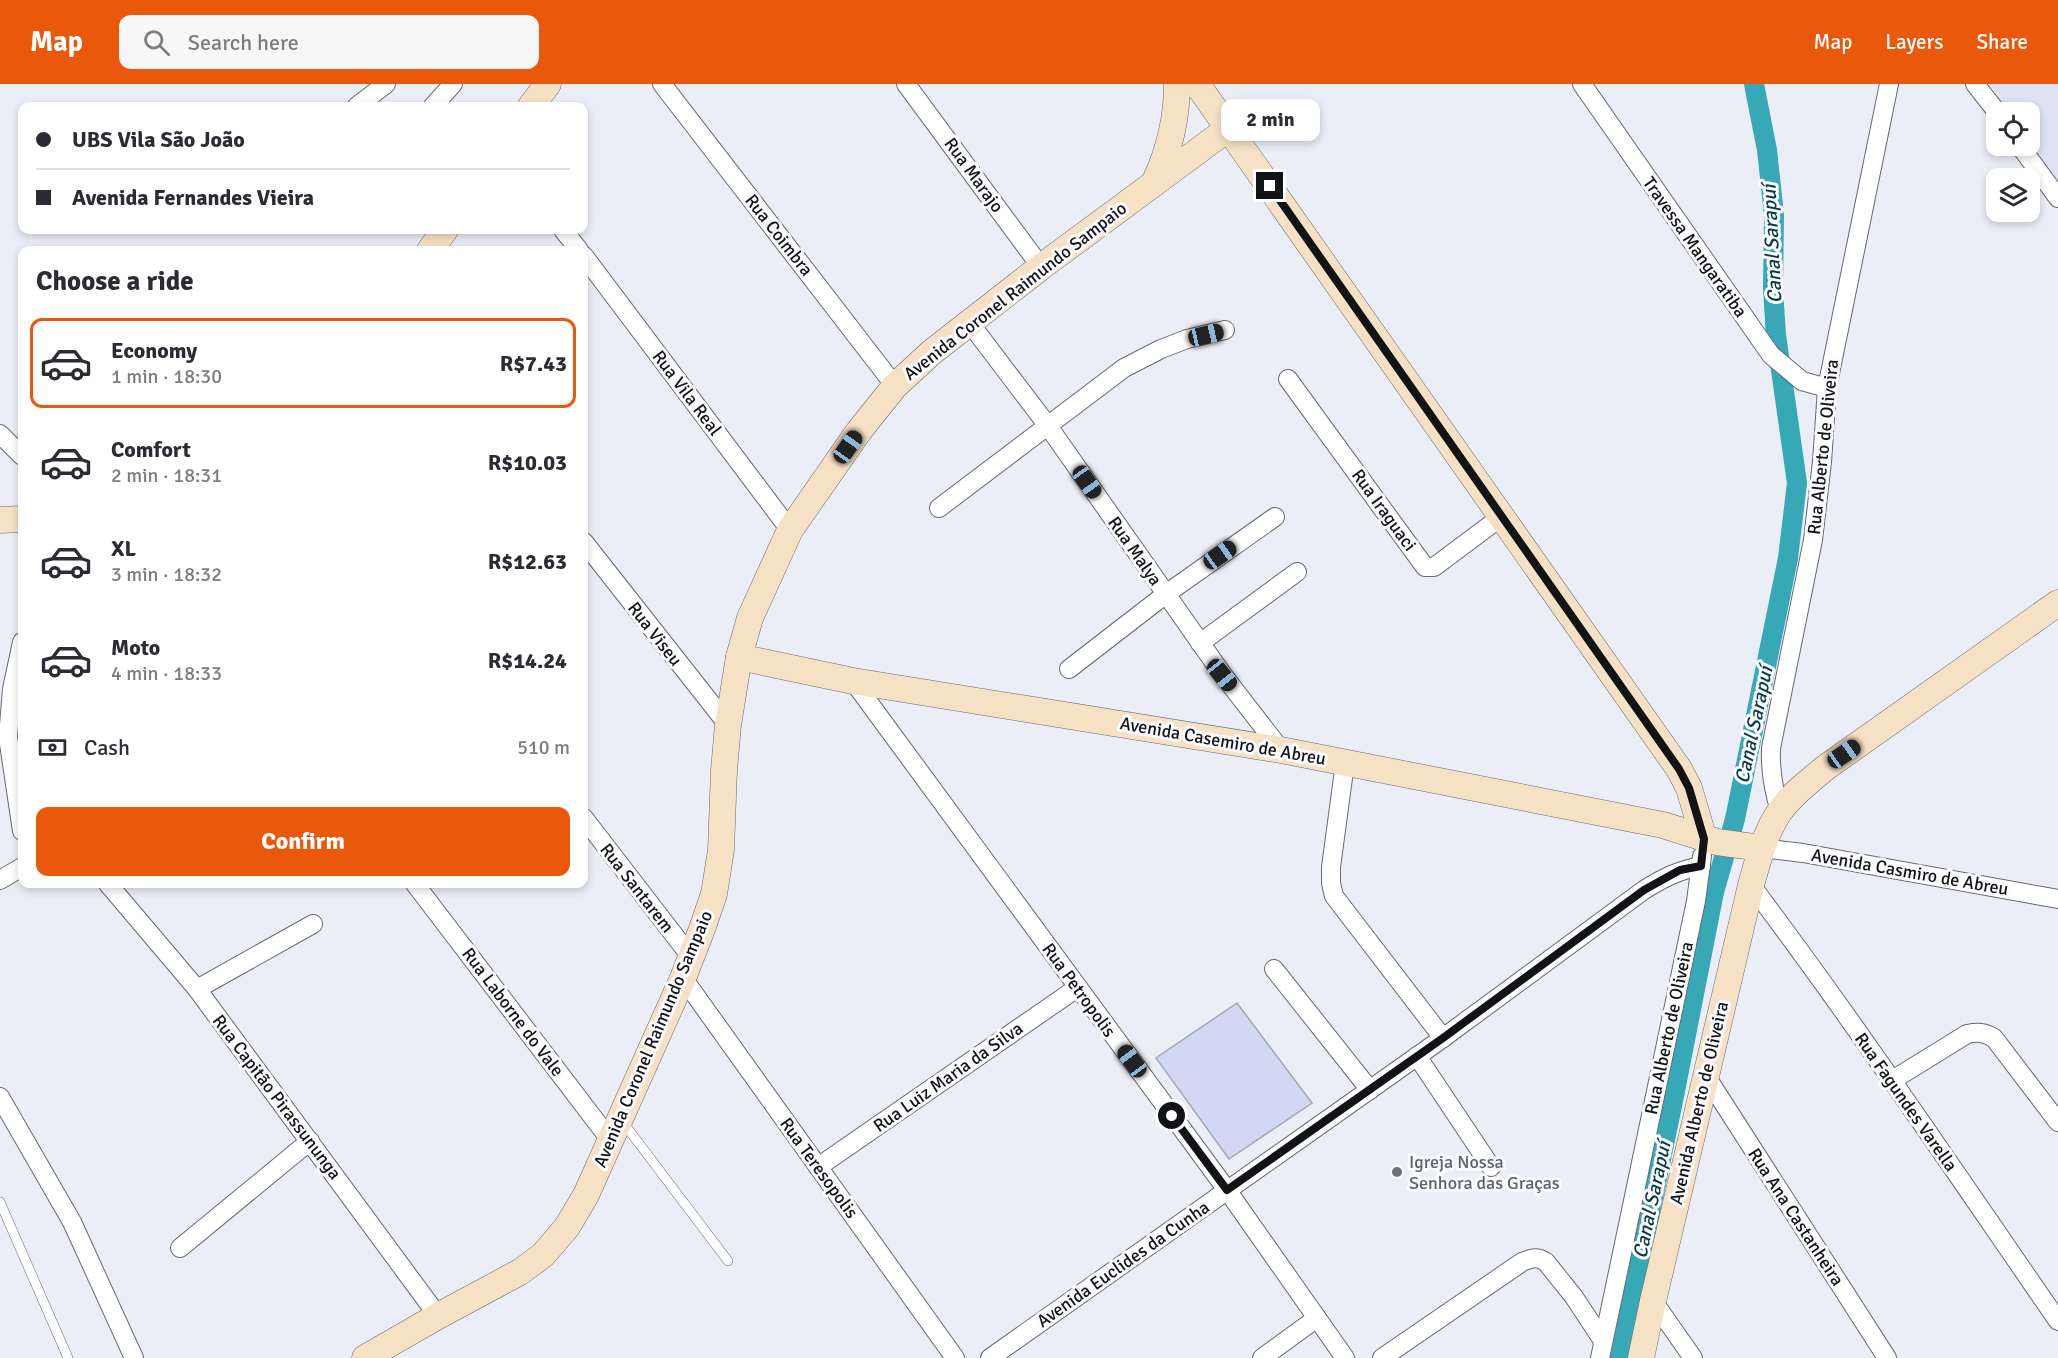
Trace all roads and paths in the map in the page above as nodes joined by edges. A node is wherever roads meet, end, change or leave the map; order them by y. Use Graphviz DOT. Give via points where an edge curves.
graph roads {
  1 [pos="386,84"];
  2 [pos="453,84"];
  3 [pos="662,84"];
  4 [pos="906,84"];
  5 [pos="1582,84"];
  6 [pos="1889,84"];
  7 [pos="1975,84"];
  8 [pos="1195,85"];
  9 [pos="362,102"];
  10 [pos="437,102"];
  11 [pos="1989,102"];
  12 [pos="1229,128"];
  13 [pos="2027,156"];
  14 [pos="1153,183"];
  15 [pos="2058,198"];
  16 [pos="566,234"];
  17 [pos="576,246"];
  18 [pos="588,261"];
  19 [pos="1041,267"];
  20 [pos="969,322"];
  21 [pos="1225,330"];
  22 [pos="1288,379"];
  23 [pos="895,386"];
  24 [pos="1827,388"];
  25 [pos="1048,426"];
  26 [pos="0,434"];
  27 [pos="18,452"];
  28 [pos="939,508"];
  29 [pos="1275,517"];
  30 [pos="1501,517"];
  31 [pos="18,519"];
  32 [pos="0,520"];
  33 [pos="790,530"];
  34 [pos="588,547"];
  35 [pos="1297,572"];
  36 [pos="1166,594"];
  37 [pos="2058,603"];
  38 [pos="1200,643"];
  39 [pos="739,657"];
  40 [pos="18,661"];
  41 [pos="1069,669"];
  42 [pos="853,681"];
  43 [pos="728,725"];
  44 [pos="4,741"];
  45 [pos="1281,750"];
  46 [pos="1345,763"];
  47 [pos="18,811"];
  48 [pos="1780,811"];
  49 [pos="588,824"];
  50 [pos="1710,841"];
  51 [pos="1753,847"];
  52 [pos="1701,866"];
  53 [pos="18,869"];
  54 [pos="0,880"];
  55 [pos="1751,885"];
  56 [pos="111,888"];
  57 [pos="418,888"];
  58 [pos="2058,899"];
  59 [pos="313,924"];
  60 [pos="687,968"];
  61 [pos="1274,969"];
  62 [pos="1077,988"];
  63 [pos="197,989"];
  64 [pos="1443,1038"];
  65 [pos="1417,1056"];
  66 [pos="1706,1076"];
  67 [pos="1891,1081"];
  68 [pos="1370,1090"];
  69 [pos="0,1097"];
  70 [pos="2058,1122"];
  71 [pos="616,1130"];
  72 [pos="310,1141"];
  73 [pos="818,1167"];
  74 [pos="1491,1167"];
  75 [pos="1227,1190"];
  76 [pos="0,1202"];
  77 [pos="180,1248"];
  78 [pos="728,1261"];
  79 [pos="1653,1300"];
  80 [pos="438,1316"];
  81 [pos="1317,1318"];
  82 [pos="2058,1321"];
  83 [pos="1601,1349"];
  84 [pos="370,1357"];
  85 [pos="68,1358"];
  86 [pos="134,1358"];
  87 [pos="955,1358"];
  88 [pos="990,1358"];
  89 [pos="1262,1358"];
  90 [pos="1345,1358"];
  91 [pos="1382,1358"];
  92 [pos="1641,1358"];
  93 [pos="1693,1358"];
  94 [pos="1887,1358"];
  1 -- 9 [label="street"];
  2 -- 10 [label="street"];
  3 -- 23 [label="street, Rua Coimbra"];
  4 -- 19 [label="street, Rua Marajo"];
  5 -- 24 [label="street, Travessa Mangaratiba" via="1771,355 1793,375"];
  6 -- 24 [label="street, Rua Alberto de Oliveira"];
  7 -- 11 [label="street"];
  8 -- 12 [label="main road"];
  8 -- 14 [label="main road" via="1176,111 1166,157"];
  12 -- 14 [label="main road, Avenida Coronel Raimundo Sampaio"];
  12 -- 30 [label="main road"];
  13 -- 15 [label="street"];
  14 -- 19 [label="main road, Avenida Coronel Raimundo Sampaio"];
  16 -- 17 [label="street"];
  18 -- 33 [label="street, Rua Vila Real"];
  19 -- 20 [label="main road, Avenida Coronel Raimundo Sampaio"];
  20 -- 23 [label="main road, Avenida Coronel Raimundo Sampaio"];
  20 -- 25 [label="street, Rua Malya"];
  21 -- 25 [label="street" via="1170,345 1124,368"];
  22 -- 30 [label="street, Rua Iraguaci" via="1425,567 1434,567"];
  23 -- 33 [label="main road, Avenida Coronel Raimundo Sampaio"];
  24 -- 48 [label="street, Rua Alberto de Oliveira" via="1813,540 1771,748 1770,770"];
  25 -- 28 [label="street"];
  25 -- 36 [label="street, Rua Malya"];
  26 -- 27 [label="street"];
  29 -- 36 [label="street"];
  30 -- 50 [label="main road" via="1679,769"];
  31 -- 32 [label="main road"];
  33 -- 39 [label="main road, Avenida Coronel Raimundo Sampaio" via="750,618"];
  34 -- 43 [label="street, Rua Viseu"];
  35 -- 38 [label="street"];
  36 -- 38 [label="street, Rua Malya"];
  36 -- 41 [label="street"];
  37 -- 48 [label="main road" via="1825,768"];
  38 -- 45 [label="street, Rua Malya"];
  39 -- 42 [label="main road, Avenida Casemiro de Abreu"];
  39 -- 43 [label="main road, Avenida Coronel Raimundo Sampaio"];
  40 -- 44 [label="street"];
  42 -- 45 [label="main road, Avenida Casemiro de Abreu"];
  42 -- 62 [label="street, Rua Petropolis"];
  43 -- 60 [label="main road, Avenida Coronel Raimundo Sampaio" via="721,850 714,894"];
  44 -- 47 [label="street"];
  45 -- 46 [label="main road, Avenida Casemiro de Abreu"];
  46 -- 50 [label="main road, Avenida Casemiro de Abreu" via="1663,825"];
  46 -- 64 [label="street" via="1331,867 1335,896"];
  48 -- 51 [label="main road"];
  49 -- 60 [label="street, Rua Santarem"];
  50 -- 51 [label="main road, Avenida Casemiro de Abreu"];
  50 -- 52 [label="street, Rua Alberto de Oliveira"];
  51 -- 55 [label="main road, Avenida Alberto de Oliveira"];
  51 -- 58 [label="street, Avenida Casmiro de Abreu"];
  52 -- 64 [label="street, Avenida Euclides da Cunha" via="1680,870 1644,890"];
  52 -- 83 [label="street, Rua Alberto de Oliveira"];
  53 -- 54 [label="street"];
  55 -- 66 [label="main road, Avenida Alberto de Oliveira"];
  55 -- 67 [label="street, Rua Fagundes Varella"];
  56 -- 63 [label="street, Rua Capitão Pirassununga"];
  57 -- 71 [label="street, Rua Laborne do Vale"];
  59 -- 63 [label="street"];
  60 -- 71 [label="main road, Avenida Coronel Raimundo Sampaio"];
  60 -- 73 [label="street, Rua Teresopolis"];
  61 -- 68 [label="street"];
  62 -- 73 [label="street, Rua Luiz Maria da Silva"];
  62 -- 75 [label="street, Rua Petropolis"];
  63 -- 72 [label="street, Rua Capitão Pirassununga"];
  64 -- 65 [label="street, Avenida Euclides da Cunha"];
  65 -- 68 [label="street, Avenida Euclides da Cunha"];
  65 -- 74 [label="street"];
  66 -- 79 [label="main road, Avenida Alberto de Oliveira"];
  66 -- 94 [label="street, Rua Ana Castanheira"];
  67 -- 70 [label="street" via="1967,1034 1986,1033 1994,1038"];
  67 -- 82 [label="street, Rua Fagundes Varella"];
  68 -- 75 [label="street, Avenida Euclides da Cunha"];
  69 -- 86 [label="street" via="72,1222"];
  71 -- 78 [label="lane"];
  71 -- 80 [label="main road, Avenida Coronel Raimundo Sampaio" via="586,1195 567,1227 543,1255 520,1272"];
  72 -- 77 [label="street"];
  72 -- 80 [label="street, Rua Capitão Pirassununga"];
  73 -- 87 [label="street, Rua Teresopolis"];
  75 -- 81 [label="street, Rua Petropolis"];
  75 -- 88 [label="street, Avenida Euclides da Cunha"];
  76 -- 85 [label="lane"];
  79 -- 92 [label="main road, Avenida Alberto de Oliveira"];
  79 -- 93 [label="street"];
  80 -- 84 [label="main road, Avenida Coronel Raimundo Sampaio"];
  81 -- 89 [label="street"];
  81 -- 90 [label="street, Rua Petropolis"];
  83 -- 91 [label="street" via="1574,1297 1546,1262 1533,1258"];
}
